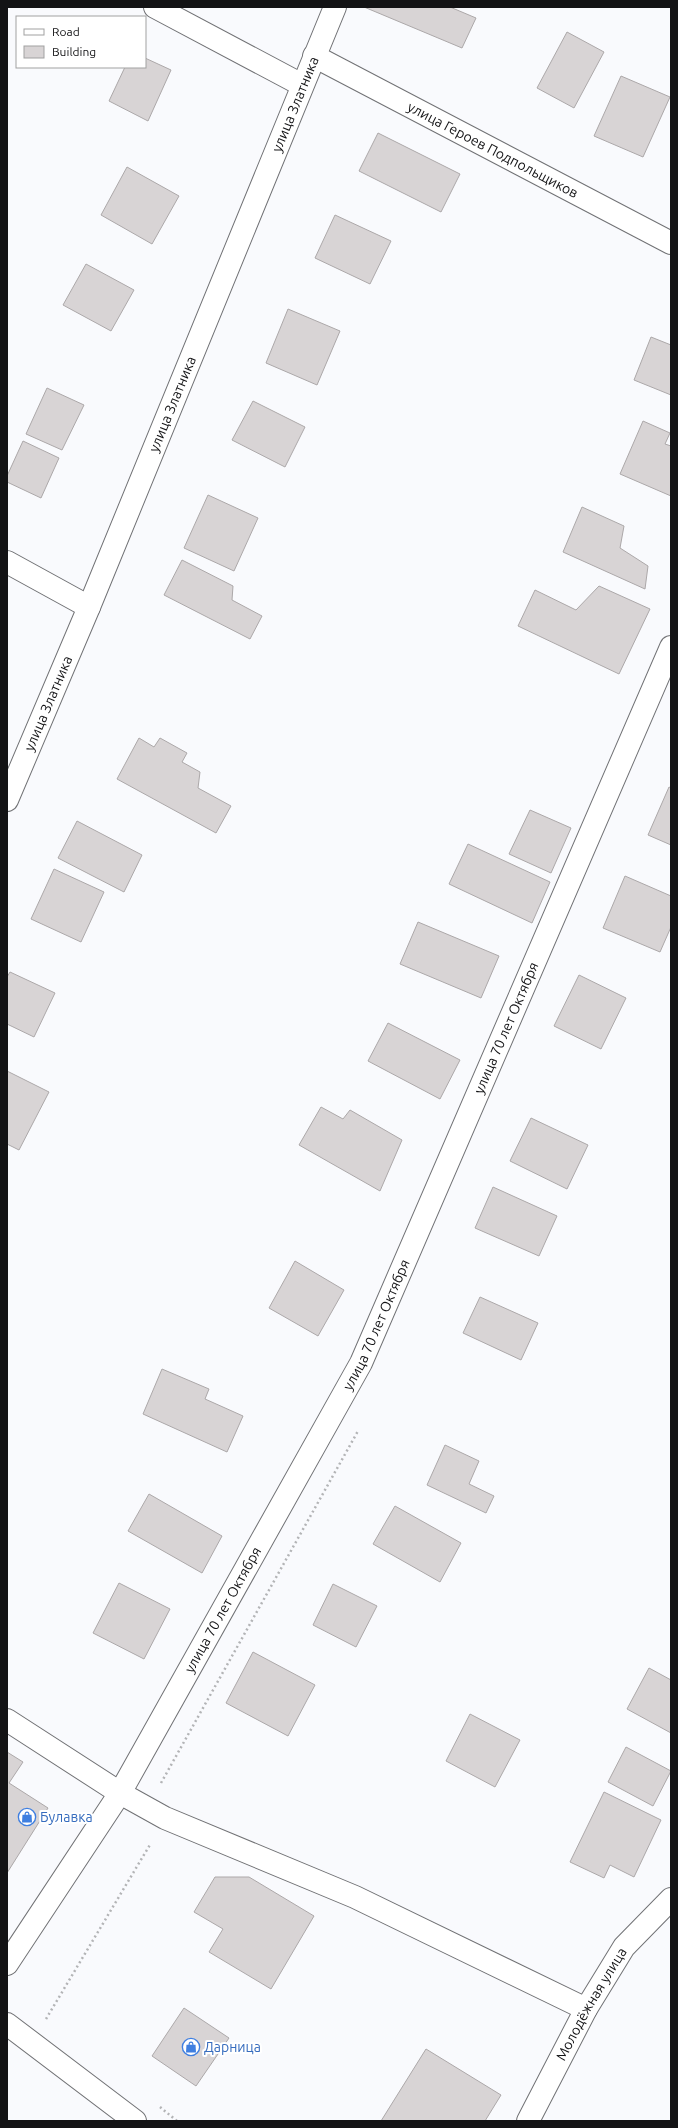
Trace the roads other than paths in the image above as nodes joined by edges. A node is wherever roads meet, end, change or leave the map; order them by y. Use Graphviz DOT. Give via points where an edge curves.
graph roads {
  1 [pos="155,7"];
  2 [pos="335,7"];
  3 [pos="314,56"];
  4 [pos="302,85"];
  5 [pos="671,243"];
  6 [pos="7,562"];
  7 [pos="90,607"];
  8 [pos="671,646"];
  9 [pos="7,800"];
  10 [pos="7,1720"];
  11 [pos="120,1793"];
  12 [pos="671,1898"];
  13 [pos="7,1964"];
  14 [pos="586,2009"];
  15 [pos="7,2024"];
  16 [pos="135,2121"];
  17 [pos="528,2121"];
  1 -- 4 [label="street"];
  2 -- 3 [label="street, улица Златника"];
  3 -- 4 [label="street, улица Златника"];
  3 -- 5 [label="street, улица Героев Подпольщиков"];
  4 -- 7 [label="street, улица Златника"];
  6 -- 7 [label="street"];
  7 -- 9 [label="street, улица Златника"];
  8 -- 11 [label="street, улица 70 лет Октября" via="361,1364"];
  10 -- 11 [label="street"];
  11 -- 13 [label="street, улица 70 лет Октября"];
  11 -- 14 [label="street" via="165,1818 355,1896"];
  12 -- 14 [label="street, Молодёжная улица" via="624,1947"];
  14 -- 17 [label="street, Молодёжная улица"];
  15 -- 16 [label="street"];
}
